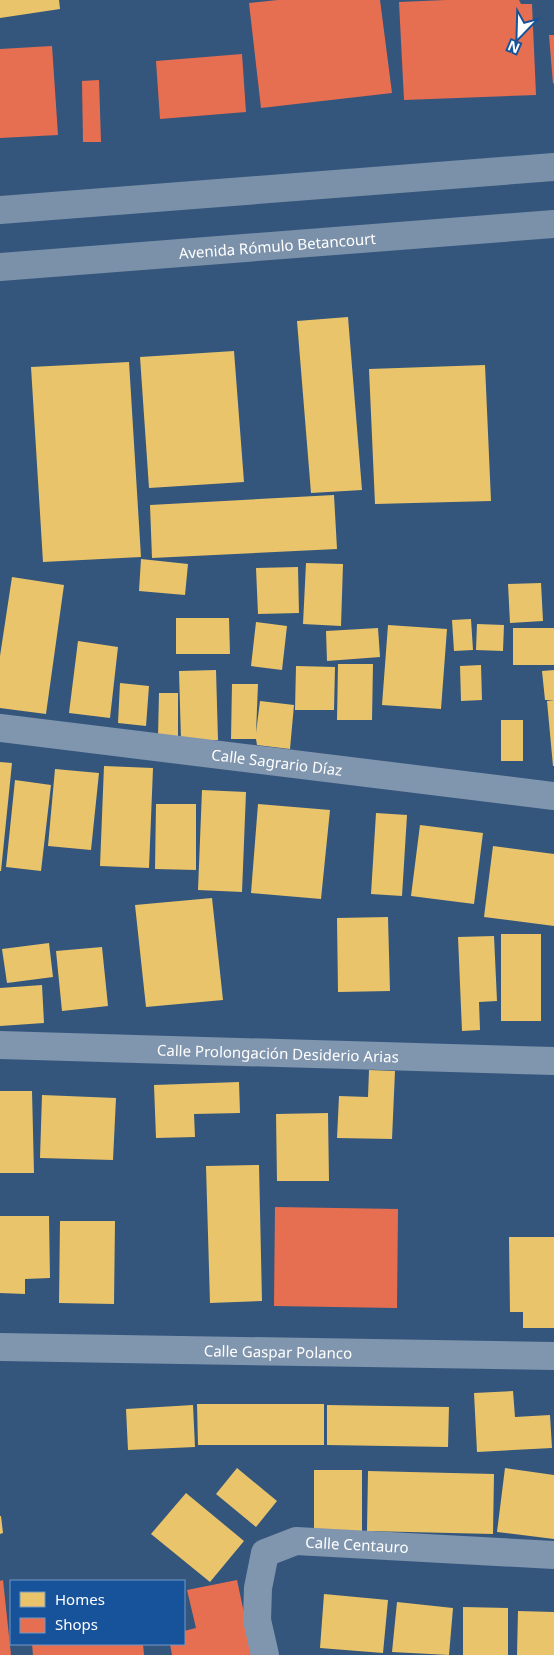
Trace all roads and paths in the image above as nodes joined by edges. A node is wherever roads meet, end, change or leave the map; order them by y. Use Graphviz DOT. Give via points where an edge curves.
graph roads {
  1 [pos="554,167"];
  2 [pos="0,210"];
  3 [pos="554,224"];
  4 [pos="0,267"];
  5 [pos="0,728"];
  6 [pos="554,796"];
  7 [pos="0,1045"];
  8 [pos="554,1061"];
  9 [pos="0,1347"];
  10 [pos="554,1356"];
  11 [pos="554,1555"];
  12 [pos="265,1655"];
  1 -- 2 [label="main road"];
  3 -- 4 [label="main road, Avenida Rómulo Betancourt"];
  5 -- 6 [label="street, Calle Sagrario Díaz"];
  7 -- 8 [label="street, Calle Prolongación Desiderio Arias"];
  9 -- 10 [label="street, Calle Gaspar Polanco"];
  11 -- 12 [label="street, Calle Centauro" via="296,1541 265,1553 258,1588 257,1620"];
}
